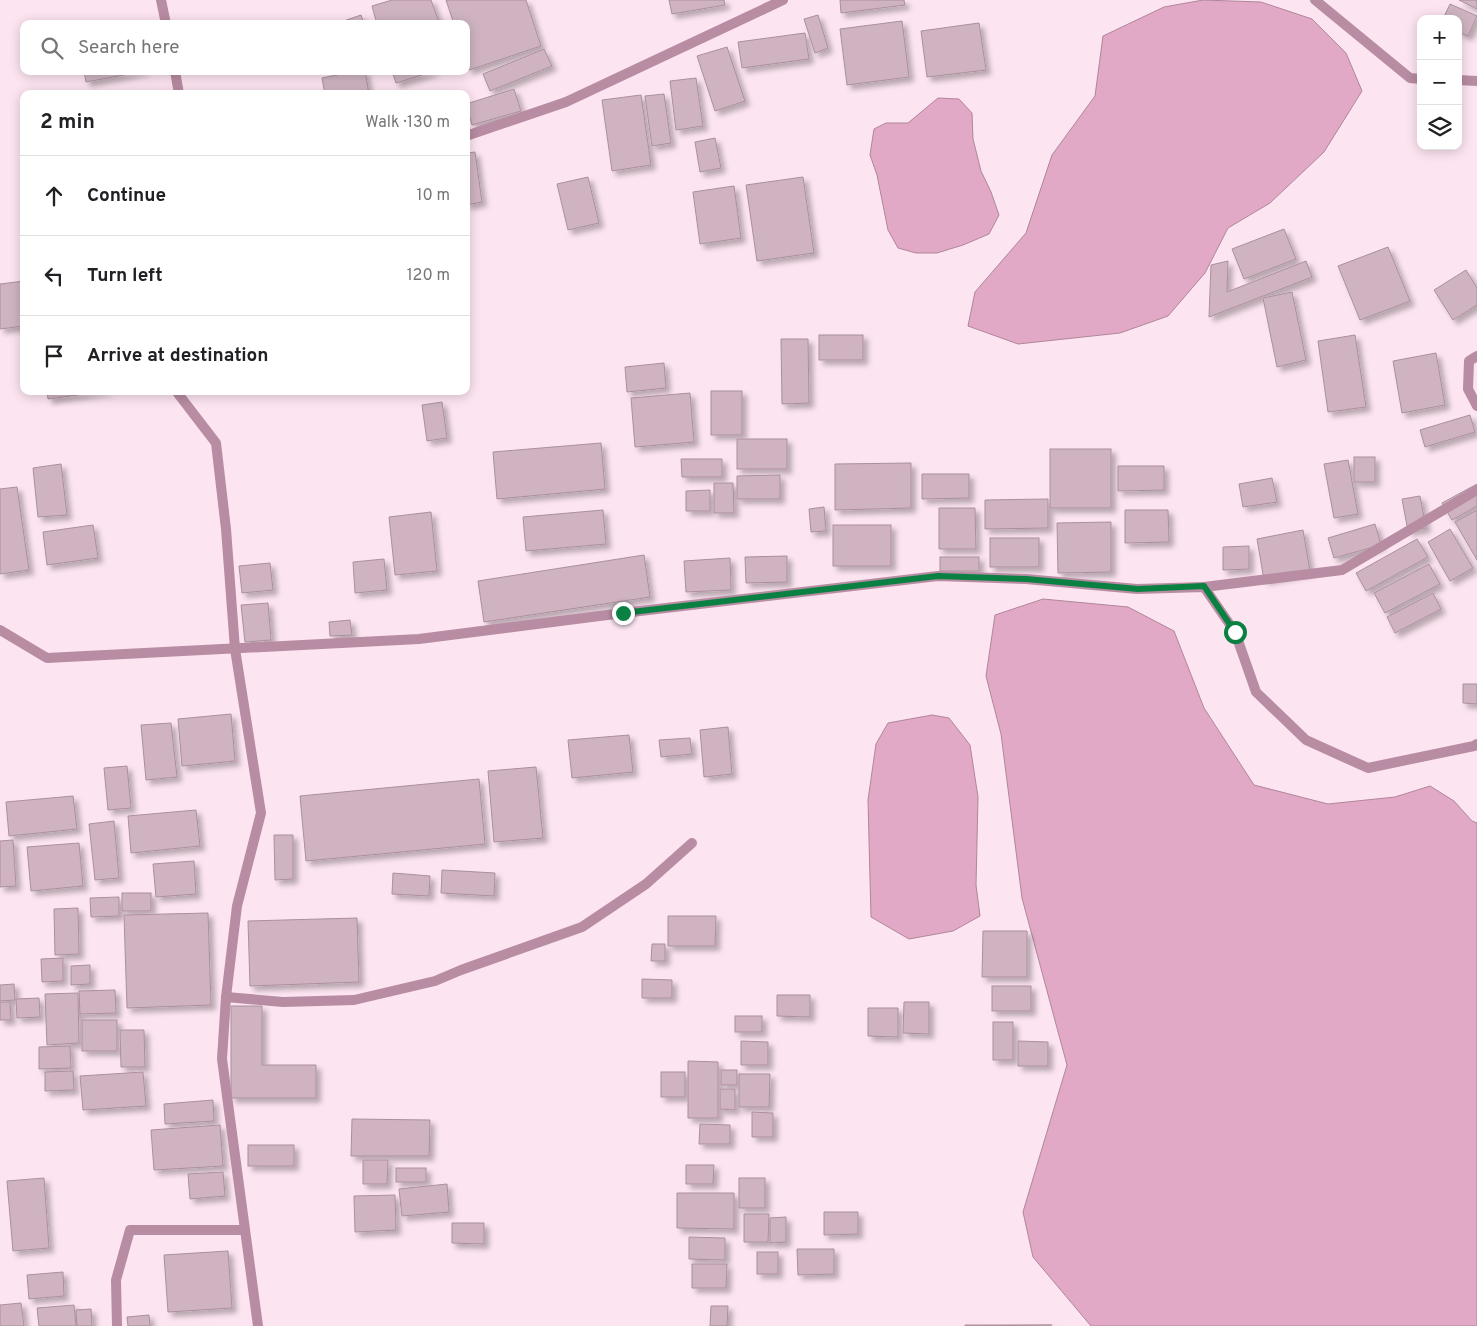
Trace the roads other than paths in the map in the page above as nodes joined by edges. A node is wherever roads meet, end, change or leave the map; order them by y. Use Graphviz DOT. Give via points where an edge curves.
graph roads {
  1 [pos="161,0"];
  2 [pos="783,0"];
  3 [pos="1314,0"];
  4 [pos="165,20"];
  5 [pos="176,75"];
  6 [pos="1417,78"];
  7 [pos="1462,80"];
  8 [pos="1477,81"];
  9 [pos="178,90"];
  10 [pos="470,135"];
  11 [pos="1477,356"];
  12 [pos="179,395"];
  13 [pos="1477,406"];
  14 [pos="1477,490"];
  15 [pos="1204,586"];
  16 [pos="0,630"];
  17 [pos="235,649"];
  18 [pos="1477,744"];
  19 [pos="692,843"];
  20 [pos="226,997"];
  21 [pos="244,1230"];
  22 [pos="117,1326"];
  23 [pos="258,1326"];
  1 -- 4 [label="street"];
  2 -- 10 [label="street" via="566,102"];
  3 -- 6 [label="street" via="1410,78"];
  5 -- 9 [label="street"];
  7 -- 8 [label="street"];
  11 -- 13 [label="street" via="1469,361 1468,390"];
  12 -- 17 [label="street" via="216,443"];
  14 -- 15 [label="street" via="1342,570"];
  15 -- 17 [label="street" via="1138,589 1026,579 938,576 420,639"];
  15 -- 18 [label="street" via="1235,632 1256,692 1306,740 1368,768"];
  16 -- 17 [label="street" via="47,658"];
  17 -- 20 [label="street" via="261,813 237,906"];
  19 -- 20 [label="street" via="646,884 582,927 435,981 354,1000 283,1002"];
  20 -- 21 [label="street" via="222,1059"];
  21 -- 22 [label="street" via="130,1230 116,1280"];
  21 -- 23 [label="street"];
}
